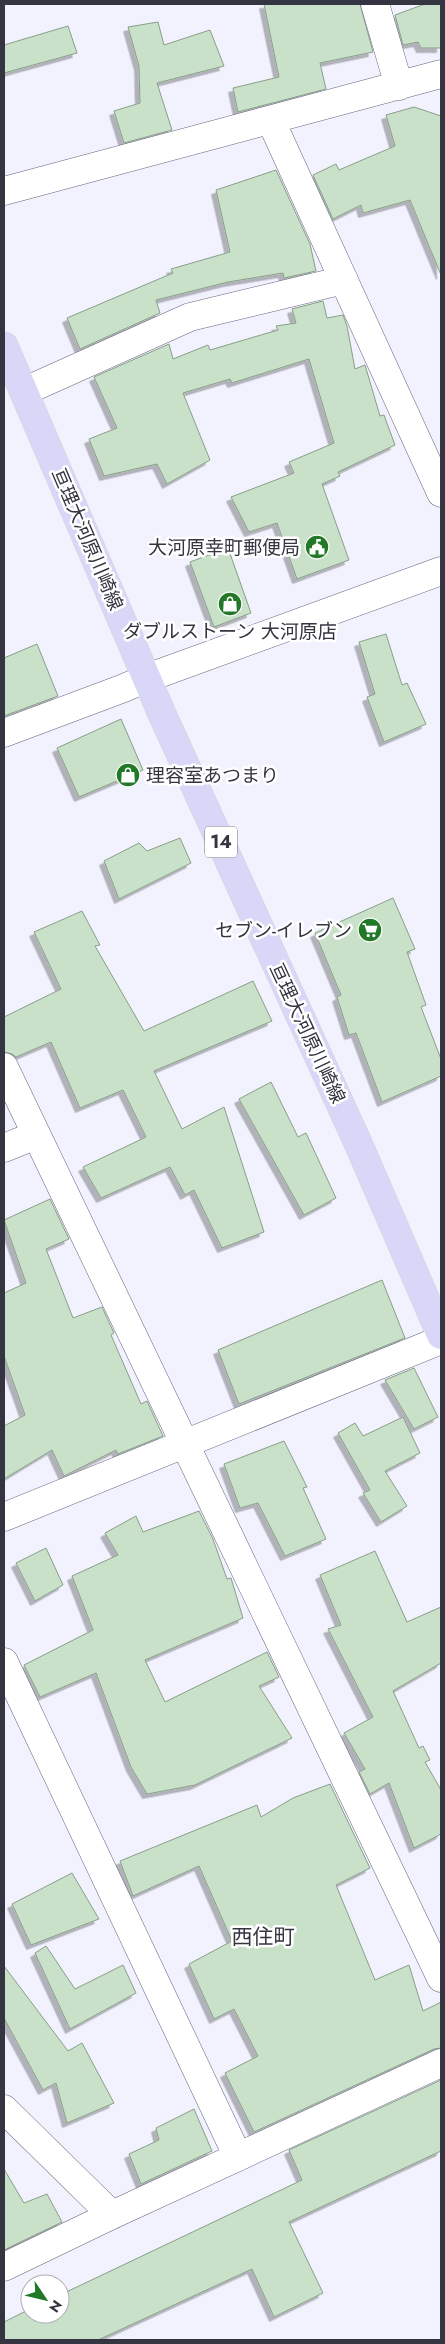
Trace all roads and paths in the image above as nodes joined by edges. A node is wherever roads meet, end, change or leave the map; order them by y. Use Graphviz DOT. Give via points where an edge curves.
graph roads {
  1 [pos="375,4"];
  2 [pos="441,74"];
  3 [pos="399,86"];
  4 [pos="272,121"];
  5 [pos="4,191"];
  6 [pos="344,280"];
  7 [pos="4,346"];
  8 [pos="24,391"];
  9 [pos="441,492"];
  10 [pos="441,572"];
  11 [pos="147,678"];
  12 [pos="4,733"];
  13 [pos="4,1067"];
  14 [pos="36,1135"];
  15 [pos="4,1148"];
  16 [pos="441,1335"];
  17 [pos="441,1340"];
  18 [pos="184,1442"];
  19 [pos="4,1517"];
  20 [pos="4,1662"];
  21 [pos="441,1978"];
  22 [pos="441,2063"];
  23 [pos="4,2109"];
  24 [pos="238,2157"];
  25 [pos="112,2215"];
  26 [pos="4,2267"];
  1 -- 3 [label="street"];
  2 -- 3 [label="street"];
  3 -- 4 [label="street"];
  4 -- 5 [label="street"];
  4 -- 6 [label="street"];
  6 -- 8 [label="street" via="190,317"];
  6 -- 9 [label="street"];
  7 -- 8 [label="main road, 亘理大河原川崎線 / 14"];
  8 -- 11 [label="main road, 亘理大河原川崎線 / 14"];
  10 -- 11 [label="street"];
  11 -- 12 [label="street"];
  11 -- 16 [label="main road, 亘理大河原川崎線 / 14" via="358,1143"];
  13 -- 14 [label="street"];
  14 -- 15 [label="street"];
  14 -- 18 [label="street"];
  17 -- 18 [label="street"];
  18 -- 19 [label="street"];
  18 -- 21 [label="street"];
  20 -- 24 [label="street"];
  22 -- 24 [label="street"];
  23 -- 25 [label="street"];
  24 -- 25 [label="street"];
  25 -- 26 [label="street"];
}
